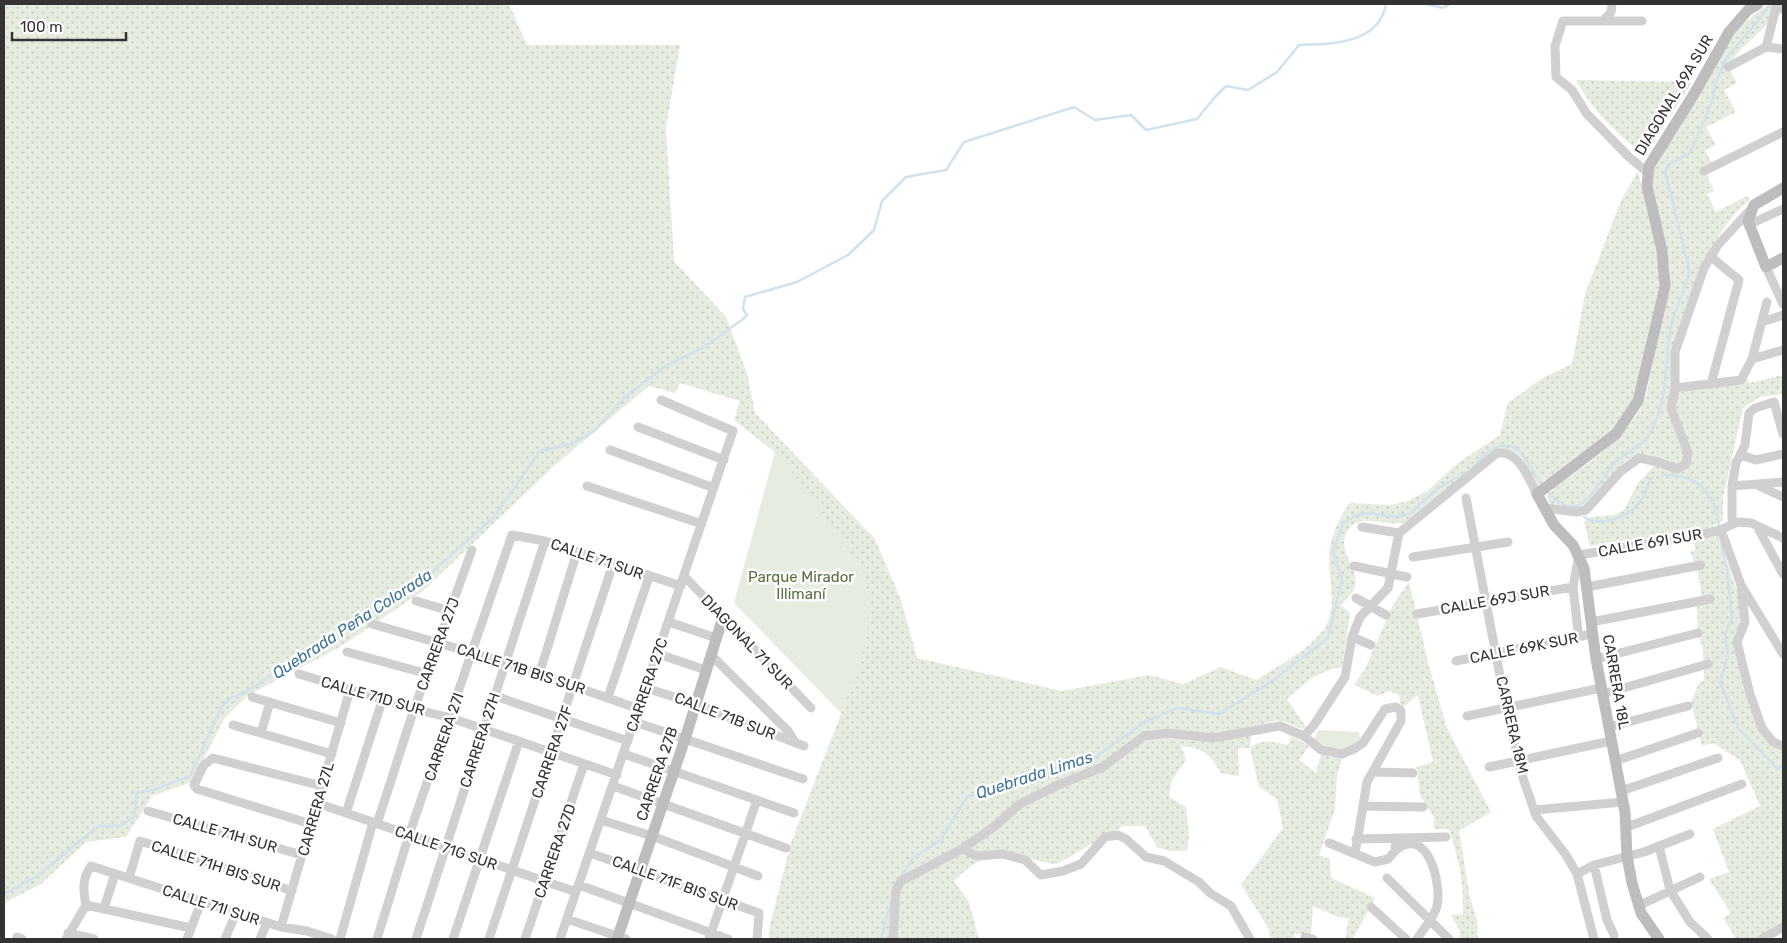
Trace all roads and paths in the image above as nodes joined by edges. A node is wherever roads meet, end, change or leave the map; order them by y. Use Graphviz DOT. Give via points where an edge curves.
graph roads {
  1 [pos="1612,4"];
  2 [pos="1758,4"];
  3 [pos="1779,9"];
  4 [pos="1603,21"];
  5 [pos="1642,21"];
  6 [pos="1766,47"];
  7 [pos="1783,49"];
  8 [pos="1728,67"];
  9 [pos="1783,132"];
  10 [pos="1704,171"];
  11 [pos="1647,172"];
  12 [pos="1783,188"];
  13 [pos="1783,209"];
  14 [pos="1750,210"];
  15 [pos="1748,225"];
  16 [pos="1710,256"];
  17 [pos="1783,258"];
  18 [pos="1766,267"];
  19 [pos="1767,302"];
  20 [pos="1783,304"];
  21 [pos="1783,315"];
  22 [pos="1762,322"];
  23 [pos="1783,350"];
  24 [pos="1752,359"];
  25 [pos="1712,384"];
  26 [pos="1674,388"];
  27 [pos="661,400"];
  28 [pos="638,427"];
  29 [pos="1783,434"];
  30 [pos="610,450"];
  31 [pos="1783,454"];
  32 [pos="1741,455"];
  33 [pos="724,460"];
  34 [pos="1783,482"];
  35 [pos="1757,485"];
  36 [pos="588,486"];
  37 [pos="1732,486"];
  38 [pos="714,488"];
  39 [pos="1544,489"];
  40 [pos="1783,497"];
  41 [pos="1466,498"];
  42 [pos="1545,508"];
  43 [pos="1732,523"];
  44 [pos="702,524"];
  45 [pos="1362,527"];
  46 [pos="1758,528"];
  47 [pos="1719,530"];
  48 [pos="1399,534"];
  49 [pos="512,535"];
  50 [pos="1783,538"];
  51 [pos="545,541"];
  52 [pos="1508,542"];
  53 [pos="1477,547"];
  54 [pos="472,550"];
  55 [pos="577,552"];
  56 [pos="1579,555"];
  57 [pos="1413,557"];
  58 [pos="613,564"];
  59 [pos="1701,565"];
  60 [pos="1354,566"];
  61 [pos="1390,573"];
  62 [pos="1783,574"];
  63 [pos="684,576"];
  64 [pos="649,577"];
  65 [pos="1407,577"];
  66 [pos="1741,585"];
  67 [pos="681,586"];
  68 [pos="1573,587"];
  69 [pos="1587,587"];
  70 [pos="1356,598"];
  71 [pos="1710,598"];
  72 [pos="416,601"];
  73 [pos="1486,601"];
  74 [pos="1371,607"];
  75 [pos="450,611"];
  76 [pos="1417,614"];
  77 [pos="1386,615"];
  78 [pos="723,617"];
  79 [pos="669,622"];
  80 [pos="1591,622"];
  81 [pos="372,624"];
  82 [pos="1578,631"];
  83 [pos="1698,633"];
  84 [pos="1592,634"];
  85 [pos="1352,637"];
  86 [pos="716,638"];
  87 [pos="439,642"];
  88 [pos="1371,645"];
  89 [pos="347,652"];
  90 [pos="473,652"];
  91 [pos="1496,653"];
  92 [pos="658,654"];
  93 [pos="1783,654"];
  94 [pos="711,655"];
  95 [pos="1596,659"];
  96 [pos="1456,661"];
  97 [pos="505,662"];
  98 [pos="1708,664"];
  99 [pos="706,670"];
  100 [pos="299,674"];
  101 [pos="428,674"];
  102 [pos="539,675"];
  103 [pos="574,686"];
  104 [pos="646,688"];
  105 [pos="350,690"];
  106 [pos="1602,691"];
  107 [pos="495,696"];
  108 [pos="252,697"];
  109 [pos="608,697"];
  110 [pos="383,698"];
  111 [pos="270,702"];
  112 [pos="696,704"];
  113 [pos="1688,706"];
  114 [pos="1506,707"];
  115 [pos="811,708"];
  116 [pos="414,709"];
  117 [pos="639,709"];
  118 [pos="1467,716"];
  119 [pos="451,718"];
  120 [pos="562,719"];
  121 [pos="635,722"];
  122 [pos="341,723"];
  123 [pos="233,725"];
  124 [pos="1609,727"];
  125 [pos="483,728"];
  126 [pos="261,733"];
  127 [pos="1698,733"];
  128 [pos="1304,736"];
  129 [pos="685,739"];
  130 [pos="519,741"];
  131 [pos="628,741"];
  132 [pos="1612,741"];
  133 [pos="1783,746"];
  134 [pos="551,753"];
  135 [pos="332,754"];
  136 [pos="624,754"];
  137 [pos="1718,758"];
  138 [pos="1519,761"];
  139 [pos="1615,761"];
  140 [pos="584,764"];
  141 [pos="1489,767"];
  142 [pos="674,771"];
  143 [pos="1374,772"];
  144 [pos="1413,773"];
  145 [pos="617,775"];
  146 [pos="803,779"];
  147 [pos="1742,784"];
  148 [pos="322,786"];
  149 [pos="613,786"];
  150 [pos="1622,797"];
  151 [pos="757,800"];
  152 [pos="317,803"];
  153 [pos="663,804"];
  154 [pos="1362,806"];
  155 [pos="1423,807"];
  156 [pos="1534,810"];
  157 [pos="148,811"];
  158 [pos="346,813"];
  159 [pos="794,813"];
  160 [pos="601,820"];
  161 [pos="375,823"];
  162 [pos="311,824"];
  163 [pos="1627,827"];
  164 [pos="746,834"];
  165 [pos="1690,834"];
  166 [pos="409,835"];
  167 [pos="652,836"];
  168 [pos="1446,837"];
  169 [pos="1393,838"];
  170 [pos="1356,840"];
  171 [pos="1329,843"];
  172 [pos="1659,846"];
  173 [pos="445,847"];
  174 [pos="786,848"];
  175 [pos="962,849"];
  176 [pos="1396,850"];
  177 [pos="590,853"];
  178 [pos="1354,854"];
  179 [pos="302,855"];
  180 [pos="1627,856"];
  181 [pos="478,859"];
  182 [pos="1594,865"];
  183 [pos="735,867"];
  184 [pos="640,870"];
  185 [pos="511,871"];
  186 [pos="115,874"];
  187 [pos="1576,874"];
  188 [pos="758,876"];
  189 [pos="1700,877"];
  190 [pos="129,878"];
  191 [pos="1387,878"];
  192 [pos="544,882"];
  193 [pos="577,889"];
  194 [pos="1670,890"];
  195 [pos="292,891"];
  196 [pos="724,901"];
  197 [pos="201,902"];
  198 [pos="629,903"];
  199 [pos="86,905"];
  200 [pos="1638,906"];
  201 [pos="1371,907"];
  202 [pos="104,908"];
  203 [pos="236,913"];
  204 [pos="567,919"];
  205 [pos="1430,919"];
  206 [pos="267,923"];
  207 [pos="191,928"];
  208 [pos="281,928"];
  209 [pos="1783,928"];
  210 [pos="305,935"];
  211 [pos="1614,935"];
  212 [pos="67,936"];
  213 [pos="711,936"];
  214 [pos="620,938"];
  215 [pos="94,939"];
  216 [pos="187,939"];
  217 [pos="225,939"];
  218 [pos="260,939"];
  219 [pos="332,939"];
  220 [pos="340,939"];
  221 [pos="377,939"];
  222 [pos="416,939"];
  223 [pos="453,939"];
  224 [pos="489,939"];
  225 [pos="525,939"];
  226 [pos="560,939"];
  227 [pos="728,939"];
  228 [pos="757,939"];
  229 [pos="893,939"];
  230 [pos="1250,939"];
  231 [pos="1406,939"];
  232 [pos="1417,939"];
  233 [pos="1449,939"];
  234 [pos="1594,939"];
  235 [pos="1659,939"];
  236 [pos="1708,939"];
  237 [pos="1762,939"];
  1 -- 4 [label="street" via="1611,12"];
  2 -- 11 [label="street, DIAGONAL 69A SUR" via="1735,24 1720,46 1694,94 1651,160"];
  3 -- 6 [label="street"];
  4 -- 5 [label="street"];
  4 -- 11 [label="street" via="1563,21 1555,46 1556,77 1572,90 1587,114"];
  6 -- 7 [label="street"];
  6 -- 8 [label="street"];
  9 -- 10 [label="street"];
  11 -- 39 [label="street, DIAGONAL 69A SUR" via="1648,194 1664,257 1665,286 1638,402 1628,420 1610,440"];
  12 -- 14 [label="street" via="1758,201"];
  13 -- 15 [label="street"];
  14 -- 15 [label="street"];
  14 -- 16 [label="street"];
  15 -- 18 [label="street"];
  16 -- 25 [label="street" via="1739,280"];
  16 -- 26 [label="street" via="1675,352"];
  17 -- 18 [label="street"];
  18 -- 20 [label="street"];
  19 -- 22 [label="street"];
  21 -- 22 [label="street"];
  22 -- 24 [label="street"];
  23 -- 24 [label="street"];
  24 -- 25 [label="street" via="1740,380"];
  25 -- 26 [label="street"];
  26 -- 42 [label="street" via="1672,408 1688,457 1686,464 1677,469 1639,458 1621,471 1586,510"];
  27 -- 33 [label="street, CARRERA 27C" via="734,431"];
  28 -- 33 [label="street"];
  29 -- 32 [label="street" via="1774,402 1752,410"];
  30 -- 38 [label="street"];
  31 -- 32 [label="street" via="1756,460"];
  32 -- 37 [label="street" via="1736,463"];
  33 -- 38 [label="street, CARRERA 27C"];
  34 -- 35 [label="street"];
  35 -- 37 [label="street"];
  35 -- 40 [label="street"];
  36 -- 44 [label="street"];
  37 -- 43 [label="street"];
  38 -- 44 [label="street, CARRERA 27C"];
  39 -- 42 [label="street, CARRERA 18L"];
  39 -- 48 [label="street, CARRERA 18L" via="1518,461 1500,452"];
  41 -- 53 [label="street, CARRERA 18M"];
  42 -- 56 [label="street, CARRERA 18L" via="1554,525"];
  43 -- 46 [label="street" via="1747,522"];
  43 -- 47 [label="street"];
  44 -- 63 [label="street, CARRERA 27C"];
  45 -- 48 [label="street"];
  46 -- 50 [label="street"];
  46 -- 62 [label="street"];
  47 -- 56 [label="street, CALLE 69I SUR"];
  47 -- 66 [label="street"];
  48 -- 61 [label="street"];
  49 -- 51 [label="street, CALLE 71 SUR"];
  49 -- 90 [label="street, CARRERA 27I"];
  51 -- 55 [label="street, CALLE 71 SUR"];
  51 -- 97 [label="street, CARRERA 27H"];
  52 -- 53 [label="street"];
  53 -- 57 [label="street"];
  53 -- 73 [label="street, CARRERA 18M"];
  54 -- 75 [label="street, CARRERA 27J"];
  55 -- 58 [label="street, CALLE 71 SUR"];
  55 -- 102 [label="street"];
  56 -- 68 [label="street"];
  56 -- 69 [label="street, CARRERA 18L"];
  58 -- 64 [label="street, CALLE 71 SUR"];
  58 -- 103 [label="street, CARRERA 27F"];
  59 -- 69 [label="street"];
  60 -- 61 [label="street"];
  61 -- 65 [label="street"];
  61 -- 74 [label="street" via="1388,588"];
  63 -- 67 [label="street, CARRERA 27C"];
  63 -- 78 [label="street, DIAGONAL 71 SUR"];
  64 -- 67 [label="street, CALLE 71 SUR"];
  64 -- 109 [label="street"];
  66 -- 93 [label="street"];
  66 -- 133 [label="street" via="1745,622 1737,642 1762,728 1773,742"];
  67 -- 79 [label="street, CARRERA 27C"];
  68 -- 73 [label="street, CALLE 69J SUR"];
  68 -- 82 [label="street"];
  69 -- 80 [label="street, CARRERA 18L"];
  70 -- 74 [label="street"];
  71 -- 80 [label="street, CALLE 69K SUR"];
  72 -- 75 [label="street"];
  73 -- 76 [label="street, CALLE 69J SUR"];
  73 -- 91 [label="street, CARRERA 18M"];
  74 -- 77 [label="street"];
  74 -- 85 [label="street" via="1360,617"];
  75 -- 87 [label="street, CARRERA 27J"];
  78 -- 86 [label="street, CARRERA 27B"];
  78 -- 115 [label="street, DIAGONAL 71 SUR"];
  79 -- 86 [label="street"];
  79 -- 92 [label="street, CARRERA 27C"];
  80 -- 84 [label="street, CARRERA 18L"];
  81 -- 87 [label="street, CALLE 71B BIS SUR"];
  83 -- 95 [label="street"];
  84 -- 91 [label="street, CALLE 69K SUR"];
  84 -- 95 [label="street, CARRERA 18L"];
  85 -- 88 [label="street"];
  85 -- 128 [label="street" via="1345,677"];
  86 -- 94 [label="street, CARRERA 27B"];
  87 -- 90 [label="street, CALLE 71B BIS SUR"];
  87 -- 101 [label="street, CARRERA 27J"];
  89 -- 101 [label="street"];
  90 -- 97 [label="street, CALLE 71B BIS SUR"];
  90 -- 119 [label="street, CARRERA 27I"];
  91 -- 96 [label="street, CALLE 69K SUR"];
  91 -- 114 [label="street, CARRERA 18M"];
  92 -- 99 [label="street"];
  92 -- 104 [label="street, CARRERA 27C"];
  94 -- 99 [label="street, CARRERA 27B"];
  94 -- 112 [label="street, CALLE 71B SUR" via="799,744"];
  95 -- 106 [label="street, CARRERA 18L"];
  97 -- 102 [label="street, CALLE 71B BIS SUR"];
  97 -- 107 [label="street, CARRERA 27H"];
  98 -- 106 [label="street"];
  99 -- 112 [label="street, CARRERA 27B"];
  100 -- 105 [label="street, CALLE 71D SUR"];
  101 -- 116 [label="street, CARRERA 27J"];
  102 -- 103 [label="street, CALLE 71B BIS SUR"];
  103 -- 109 [label="street, CALLE 71B BIS SUR"];
  103 -- 120 [label="street, CARRERA 27F"];
  104 -- 112 [label="street, CALLE 71B SUR"];
  104 -- 117 [label="street, CARRERA 27C"];
  105 -- 110 [label="street, CALLE 71D SUR"];
  105 -- 122 [label="street, CARRERA 27L"];
  106 -- 114 [label="street"];
  106 -- 124 [label="street, CARRERA 18L"];
  107 -- 120 [label="street"];
  107 -- 125 [label="street, CARRERA 27H"];
  108 -- 111 [label="street"];
  109 -- 117 [label="street, CALLE 71B BIS SUR"];
  110 -- 116 [label="street, CALLE 71D SUR"];
  110 -- 158 [label="street"];
  111 -- 122 [label="street"];
  111 -- 126 [label="street"];
  112 -- 129 [label="street, CARRERA 27B"];
  113 -- 124 [label="street"];
  114 -- 118 [label="street"];
  114 -- 138 [label="street, CARRERA 18M"];
  116 -- 119 [label="street, CALLE 71D SUR"];
  116 -- 161 [label="street, CARRERA 27J"];
  117 -- 121 [label="street, CARRERA 27C"];
  119 -- 125 [label="street, CALLE 71D SUR"];
  119 -- 166 [label="street, CARRERA 27I"];
  120 -- 131 [label="street"];
  120 -- 134 [label="street, CARRERA 27F"];
  121 -- 129 [label="street"];
  121 -- 131 [label="street, CARRERA 27C"];
  122 -- 135 [label="street, CARRERA 27L"];
  123 -- 126 [label="street"];
  124 -- 132 [label="street, CARRERA 18L"];
  125 -- 130 [label="street, CALLE 71D SUR"];
  125 -- 173 [label="street, CARRERA 27H"];
  126 -- 135 [label="street"];
  127 -- 139 [label="street"];
  128 -- 143 [label="street" via="1326,752 1342,754 1354,750 1368,738 1383,712 1396,707 1402,716 1401,723"];
  128 -- 175 [label="street" via="1280,726 1213,738 1157,733 1144,736 1103,767 1020,804"];
  129 -- 142 [label="street, CARRERA 27B"];
  129 -- 146 [label="street"];
  130 -- 134 [label="street, CALLE 71D SUR"];
  130 -- 181 [label="street"];
  131 -- 136 [label="street, CARRERA 27C"];
  132 -- 138 [label="street"];
  132 -- 139 [label="street, CARRERA 18L"];
  134 -- 140 [label="street, CALLE 71D SUR"];
  134 -- 185 [label="street, CARRERA 27F"];
  135 -- 148 [label="street, CARRERA 27L"];
  136 -- 142 [label="street"];
  136 -- 145 [label="street, CARRERA 27C"];
  137 -- 150 [label="street"];
  138 -- 141 [label="street"];
  138 -- 156 [label="street, CARRERA 18M"];
  139 -- 150 [label="street, CARRERA 18L"];
  140 -- 145 [label="street, CALLE 71D SUR"];
  140 -- 192 [label="street, CARRERA 27D"];
  142 -- 151 [label="street"];
  142 -- 153 [label="street, CARRERA 27B"];
  143 -- 144 [label="street"];
  143 -- 154 [label="street" via="1367,782"];
  145 -- 149 [label="street, CARRERA 27C"];
  147 -- 163 [label="street"];
  148 -- 152 [label="street, CARRERA 27L"];
  148 -- 162 [label="street" via="214,758 209,759 194,784 197,790"];
  149 -- 153 [label="street"];
  149 -- 160 [label="street, CARRERA 27C"];
  150 -- 156 [label="street"];
  150 -- 163 [label="street, CARRERA 18L"];
  151 -- 159 [label="street"];
  151 -- 164 [label="street"];
  152 -- 158 [label="street, CALLE 71G SUR"];
  152 -- 162 [label="street, CARRERA 27L"];
  153 -- 164 [label="street"];
  153 -- 167 [label="street, CARRERA 27B"];
  154 -- 155 [label="street"];
  154 -- 170 [label="street"];
  156 -- 187 [label="street, CARRERA 18M"];
  157 -- 179 [label="street, CALLE 71H SUR"];
  158 -- 161 [label="street, CALLE 71G SUR"];
  160 -- 167 [label="street"];
  160 -- 177 [label="street, CARRERA 27C"];
  161 -- 166 [label="street, CALLE 71G SUR"];
  161 -- 220 [label="street, CARRERA 27J"];
  162 -- 179 [label="street, CARRERA 27L"];
  163 -- 180 [label="street, CARRERA 18L"];
  164 -- 174 [label="street"];
  164 -- 183 [label="street"];
  165 -- 172 [label="street"];
  166 -- 173 [label="street, CALLE 71G SUR"];
  166 -- 221 [label="street, CARRERA 27I"];
  167 -- 183 [label="street"];
  167 -- 184 [label="street, CARRERA 27B"];
  168 -- 169 [label="street"];
  169 -- 170 [label="street"];
  169 -- 176 [label="street"];
  170 -- 178 [label="street"];
  171 -- 178 [label="street"];
  172 -- 180 [label="street"];
  172 -- 194 [label="street"];
  173 -- 181 [label="street, CALLE 71G SUR"];
  173 -- 222 [label="street, CARRERA 27H"];
  175 -- 229 [label="street" via="901,881 896,890"];
  175 -- 230 [label="street" via="977,856 1003,854 1025,860 1041,875 1080,864 1106,837 1118,836 1146,856 1164,861 1199,882 1231,906"];
  176 -- 178 [label="street" via="1380,862"];
  176 -- 205 [label="street" via="1412,844 1431,859 1438,901"];
  177 -- 184 [label="street, CALLE 71F BIS SUR"];
  177 -- 193 [label="street, CARRERA 27C"];
  179 -- 195 [label="street, CARRERA 27L"];
  180 -- 182 [label="street"];
  180 -- 200 [label="street, CARRERA 18L"];
  181 -- 185 [label="street, CALLE 71G SUR"];
  181 -- 223 [label="street"];
  182 -- 187 [label="street"];
  182 -- 211 [label="street"];
  183 -- 188 [label="street"];
  183 -- 196 [label="street"];
  184 -- 196 [label="street, CALLE 71F BIS SUR"];
  184 -- 198 [label="street, CARRERA 27B"];
  185 -- 192 [label="street, CALLE 71G SUR"];
  185 -- 224 [label="street, CARRERA 27F"];
  186 -- 190 [label="street, CALLE 71I SUR"];
  186 -- 199 [label="street, CALLE 71I SUR" via="91,866 83,886"];
  186 -- 202 [label="street"];
  187 -- 234 [label="street, CARRERA 18M"];
  189 -- 194 [label="street"];
  190 -- 195 [label="street, CALLE 71H BIS SUR" via="140,841"];
  190 -- 197 [label="street, CALLE 71I SUR"];
  191 -- 205 [label="street"];
  192 -- 193 [label="street, CALLE 71G SUR"];
  192 -- 225 [label="street, CARRERA 27D"];
  193 -- 198 [label="street, CALLE 71G SUR"];
  193 -- 204 [label="street, CARRERA 27C"];
  194 -- 200 [label="street"];
  194 -- 236 [label="street" via="1690,922"];
  195 -- 208 [label="street, CARRERA 27L"];
  196 -- 213 [label="street"];
  196 -- 228 [label="street, CALLE 71F BIS SUR" via="759,913"];
  197 -- 203 [label="street, CALLE 71I SUR"];
  197 -- 207 [label="street"];
  198 -- 213 [label="street, CALLE 71G SUR"];
  198 -- 214 [label="street, CARRERA 27B"];
  199 -- 202 [label="street"];
  199 -- 212 [label="street"];
  200 -- 235 [label="street, CARRERA 18L"];
  201 -- 231 [label="street"];
  202 -- 207 [label="street"];
  203 -- 206 [label="street, CALLE 71I SUR"];
  203 -- 217 [label="street"];
  204 -- 214 [label="street"];
  204 -- 226 [label="street, CARRERA 27C"];
  205 -- 232 [label="street"];
  205 -- 233 [label="street"];
  206 -- 208 [label="street, CALLE 71I SUR"];
  206 -- 218 [label="street"];
  207 -- 216 [label="street"];
  208 -- 210 [label="street, CALLE 71I SUR"];
  209 -- 237 [label="street"];
  210 -- 219 [label="street, CALLE 71I SUR"];
  212 -- 215 [label="street"];
  213 -- 227 [label="street, CALLE 71G SUR"];
}
